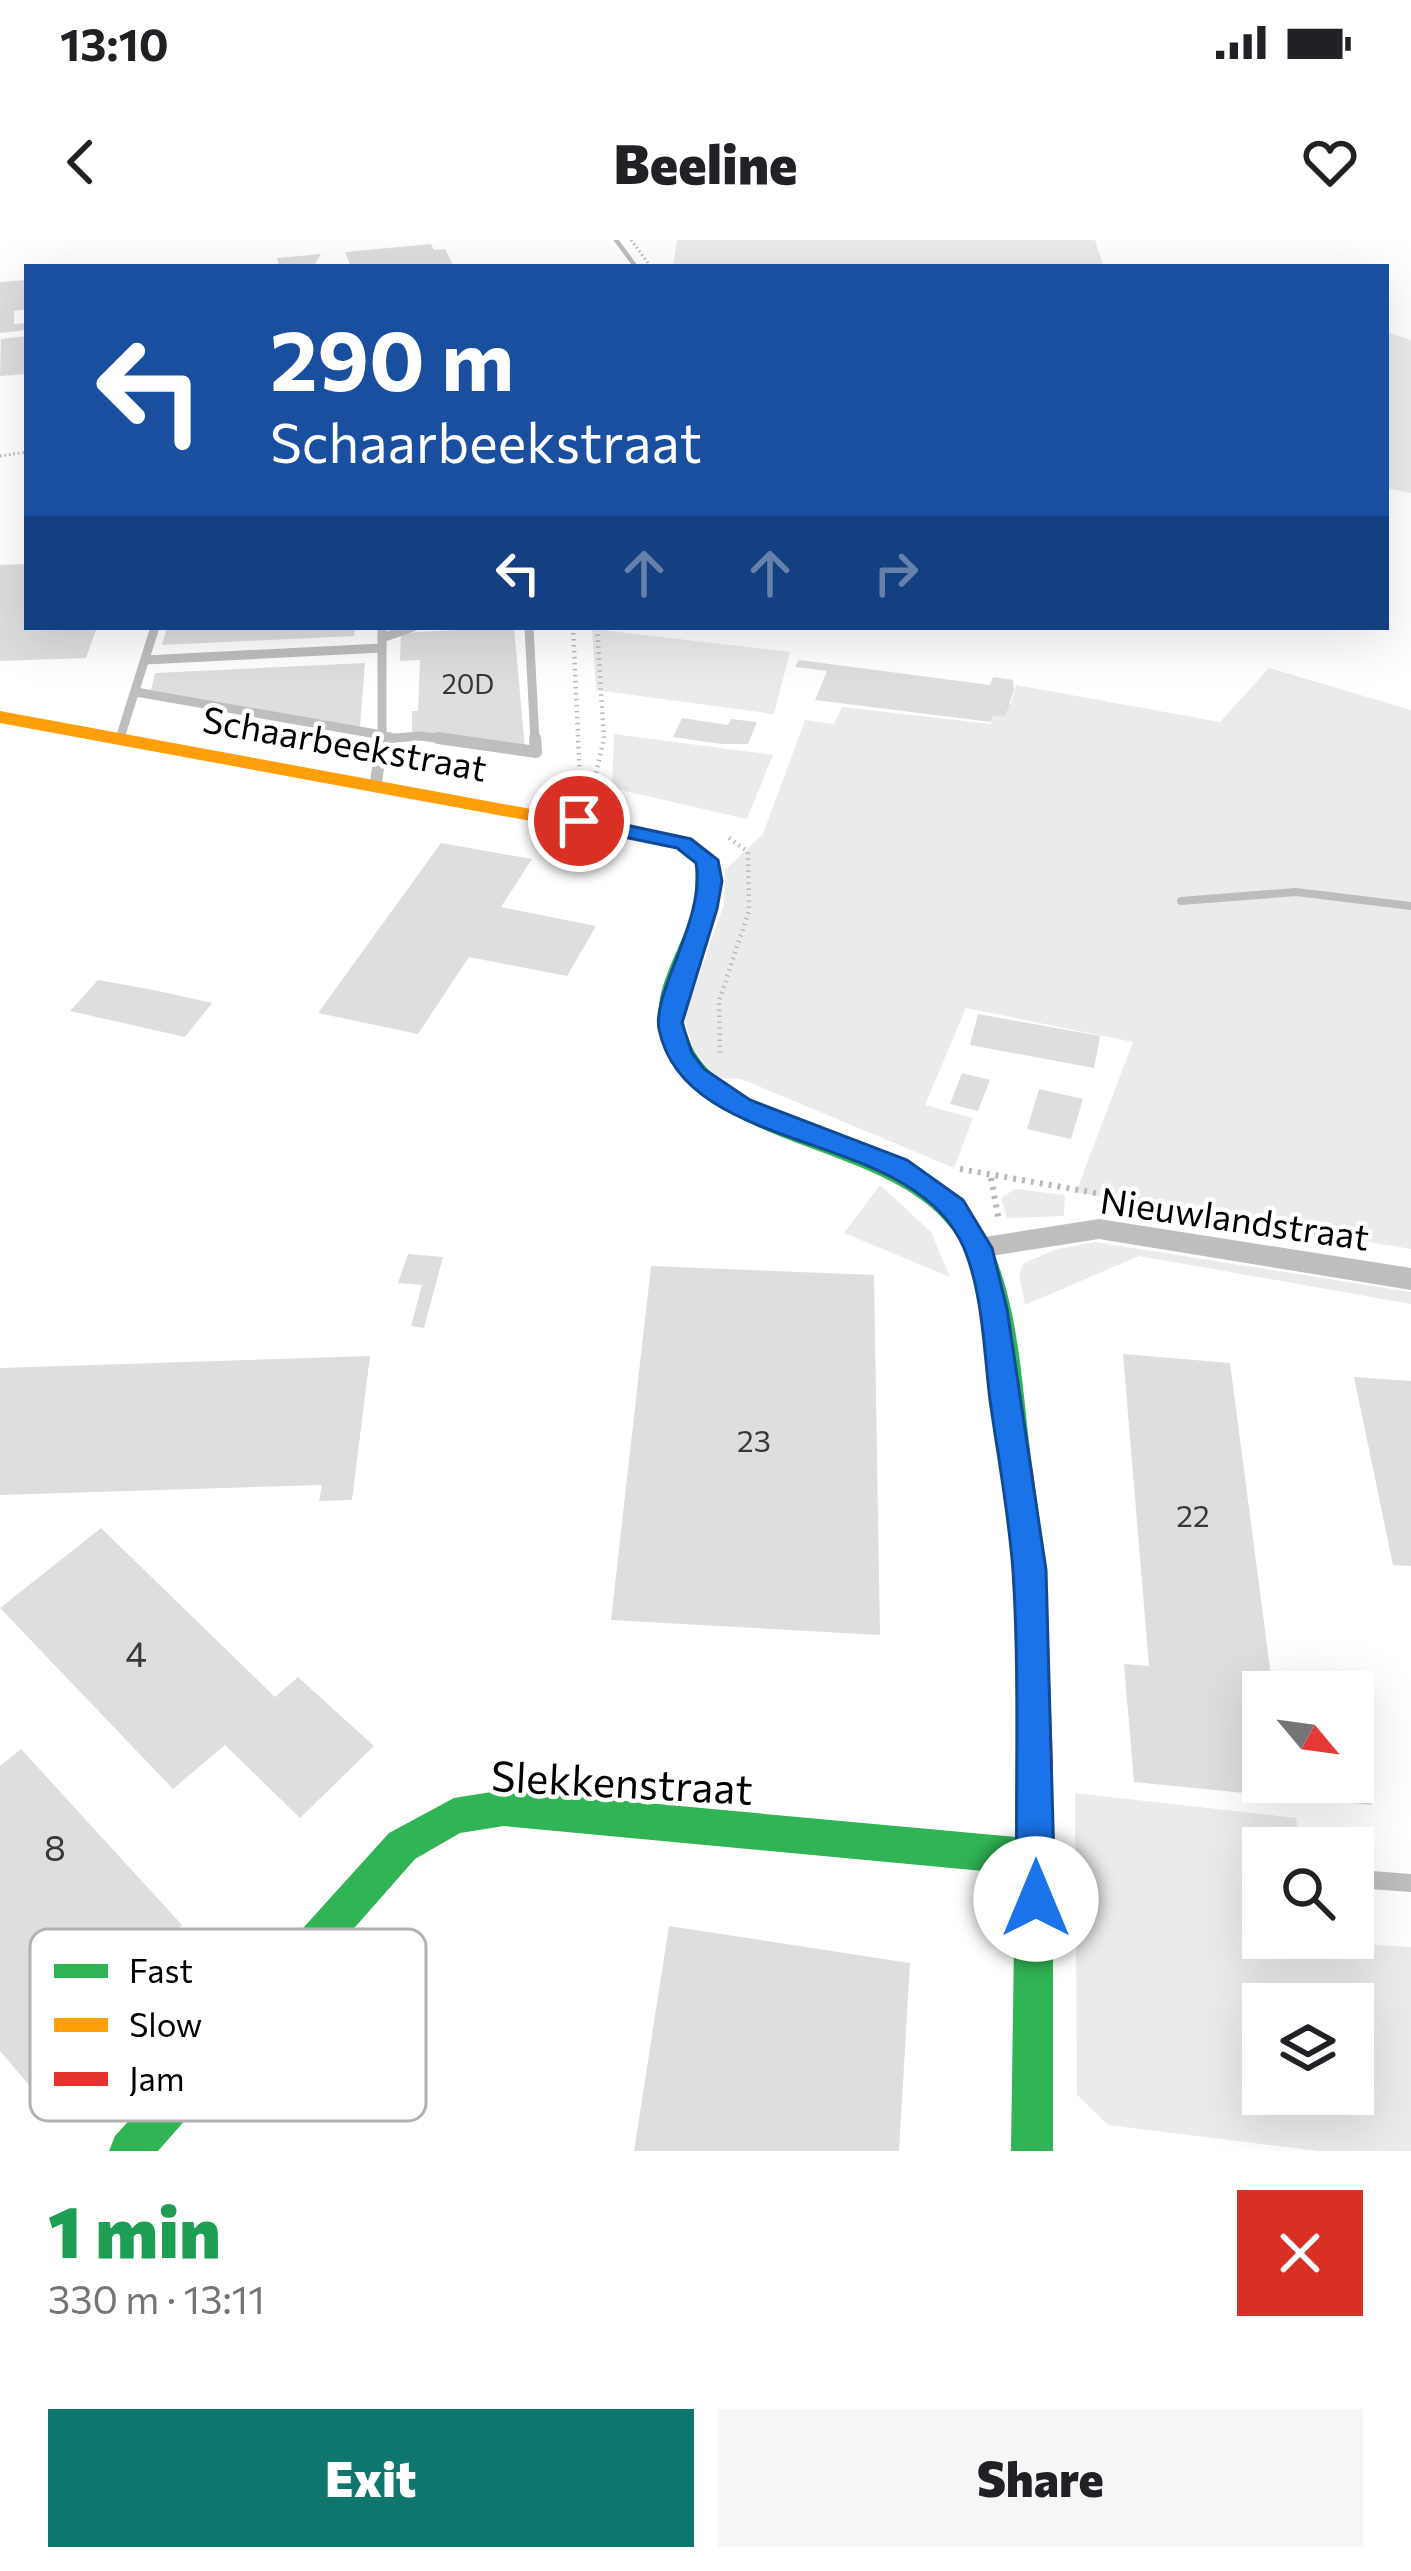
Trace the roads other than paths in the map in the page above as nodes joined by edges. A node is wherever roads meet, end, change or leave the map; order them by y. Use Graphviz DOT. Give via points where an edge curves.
graph roads {
  1 [pos="154,630"];
  2 [pos="529,630"];
  3 [pos="382,638"];
  4 [pos="145,659"];
  5 [pos="136,692"];
  6 [pos="0,716"];
  7 [pos="382,737"];
  8 [pos="120,738"];
  9 [pos="376,783"];
  10 [pos="978,1248"];
  11 [pos="1411,1279"];
  12 [pos="1036,1857"];
  13 [pos="1374,1880"];
  14 [pos="1411,1883"];
  15 [pos="328,1929"];
  16 [pos="157,2121"];
  17 [pos="130,2151"];
  18 [pos="1033,2151"];
  1 -- 4 [label="lane"];
  2 -- 7 [label="lane" via="536,752"];
  3 -- 4 [label="lane"];
  3 -- 7 [label="lane"];
  4 -- 5 [label="lane"];
  5 -- 7 [label="lane"];
  5 -- 8 [label="lane"];
  6 -- 8 [label="street, Schaarbeekstraat"];
  7 -- 9 [label="lane"];
  8 -- 9 [label="street, Schaarbeekstraat"];
  9 -- 10 [label="street, Schaarbeekstraat" via="585,809 684,843 707,860 706,909 670,1023 680,1054 695,1075 741,1106 898,1167 953,1207"];
  10 -- 11 [label="street, Nieuwlandstraat" via="1099,1229"];
  10 -- 12 [label="street, Schaarbeekstraat" via="1030,1570"];
  12 -- 15 [label="street, Slekkenstraat" via="504,1808 454,1816 402,1846"];
  12 -- 18 [label="street, Schaarbeekstraat"];
  13 -- 14 [label="lane"];
  16 -- 17 [label="street, Slekkenstraat"];
}
